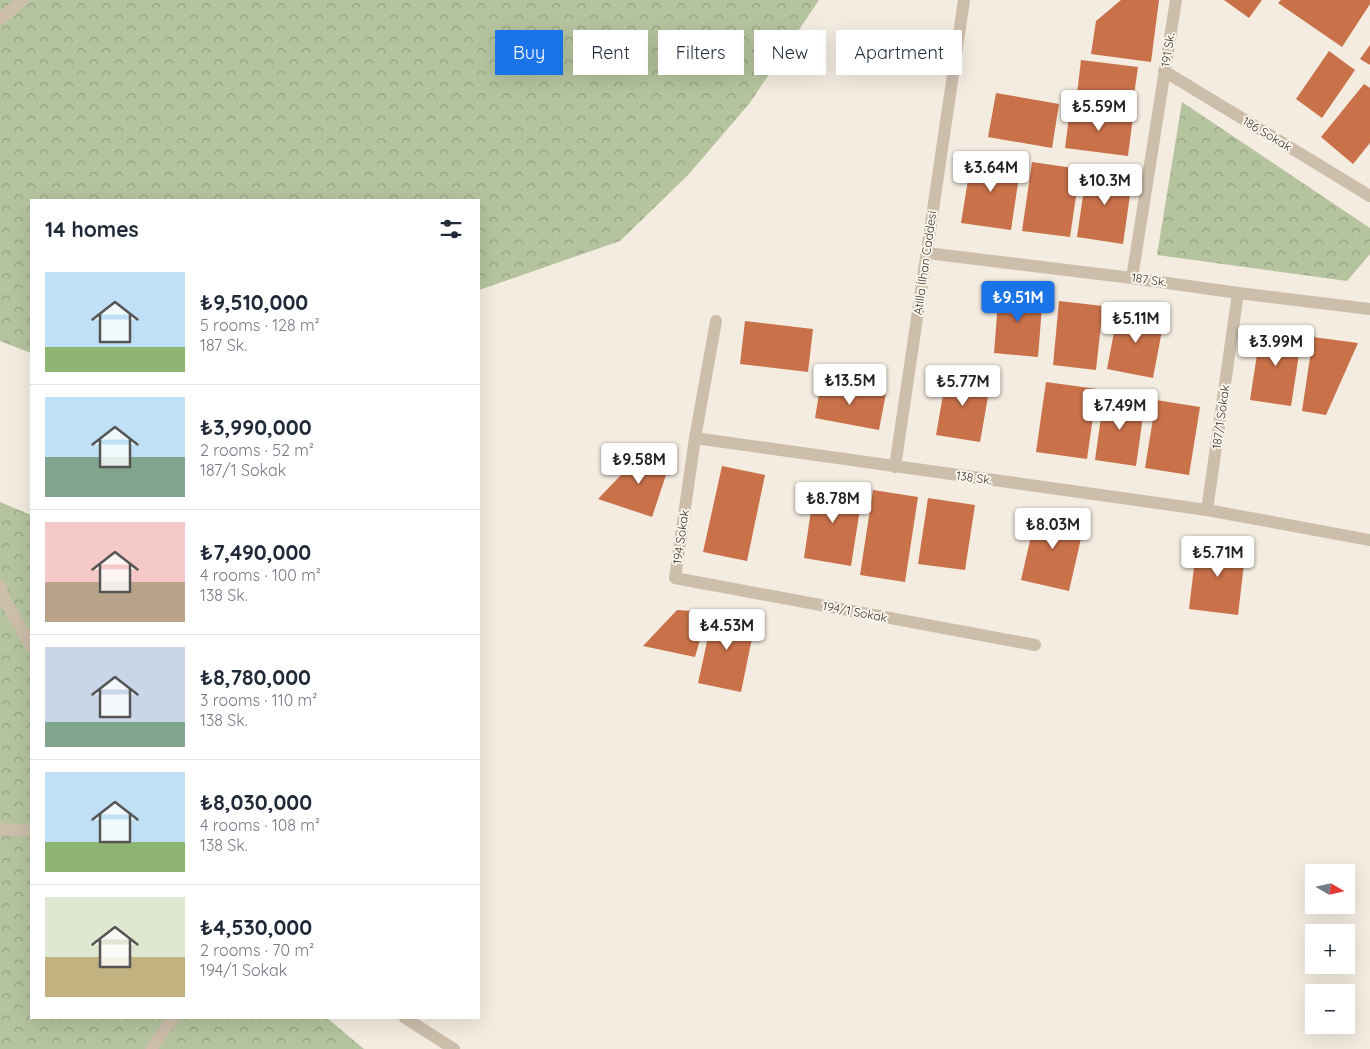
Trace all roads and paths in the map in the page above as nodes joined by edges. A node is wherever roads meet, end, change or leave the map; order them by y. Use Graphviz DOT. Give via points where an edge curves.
graph roads {
  1 [pos="23,0"];
  2 [pos="964,0"];
  3 [pos="1176,0"];
  4 [pos="0,19"];
  5 [pos="1164,71"];
  6 [pos="1370,196"];
  7 [pos="927,253"];
  8 [pos="1132,278"];
  9 [pos="1238,294"];
  10 [pos="1370,309"];
  11 [pos="716,321"];
  12 [pos="695,438"];
  13 [pos="895,467"];
  14 [pos="1207,510"];
  15 [pos="1370,540"];
  16 [pos="675,578"];
  17 [pos="0,586"];
  18 [pos="30,644"];
  19 [pos="1035,645"];
  20 [pos="0,828"];
  21 [pos="30,831"];
  22 [pos="172,1019"];
  23 [pos="407,1019"];
  24 [pos="151,1049"];
  25 [pos="454,1049"];
  1 -- 4 [label="street"];
  2 -- 7 [label="street, Atilla İlhan Caddesi"];
  3 -- 5 [label="street, 191 Sk."];
  5 -- 6 [label="street, 186 Sokak"];
  5 -- 8 [label="street, 191 Sk."];
  7 -- 8 [label="street, 187 Sk."];
  7 -- 13 [label="street, Atilla İlhan Caddesi"];
  8 -- 9 [label="street, 187 Sk."];
  9 -- 10 [label="street, 187 Sk."];
  9 -- 14 [label="street, 187/1 Sokak"];
  11 -- 12 [label="street"];
  12 -- 13 [label="street, 138 Sk."];
  12 -- 16 [label="street, 194 Sokak"];
  13 -- 14 [label="street, 138 Sk."];
  14 -- 15 [label="street, 138 Sk."];
  16 -- 19 [label="street, 194/1 Sokak"];
  17 -- 18 [label="street"];
  20 -- 21 [label="street"];
  22 -- 24 [label="street"];
  23 -- 25 [label="street"];
}
